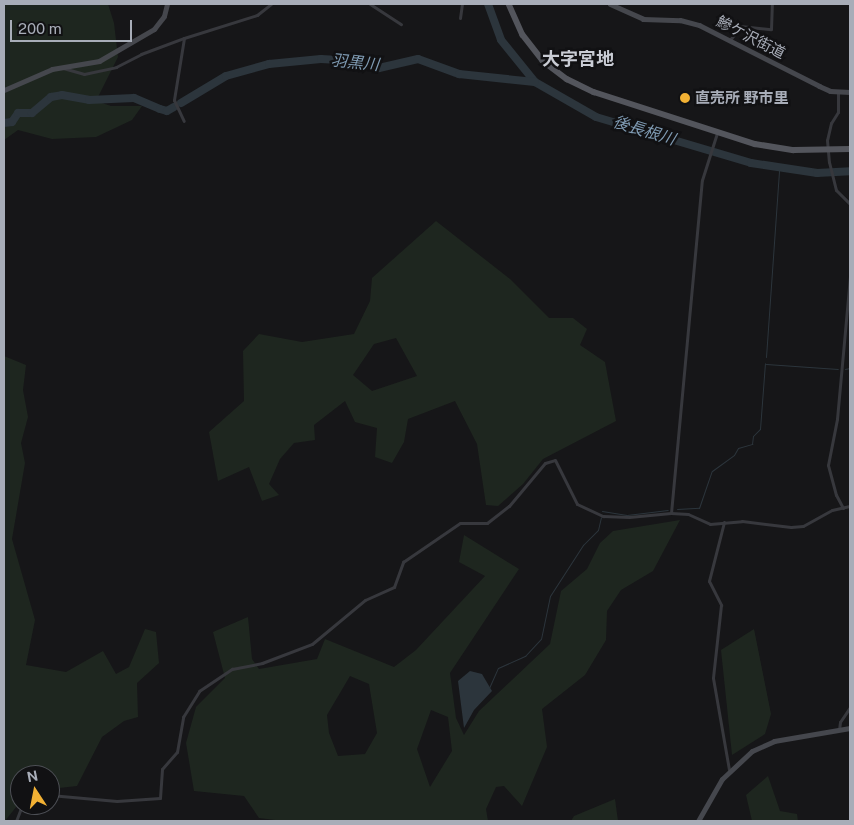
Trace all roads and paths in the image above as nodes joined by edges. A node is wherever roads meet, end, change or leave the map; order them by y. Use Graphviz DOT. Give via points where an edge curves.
graph roads {
  1 [pos="167,4"];
  2 [pos="271,4"];
  3 [pos="370,4"];
  4 [pos="462,4"];
  5 [pos="509,4"];
  6 [pos="610,4"];
  7 [pos="772,4"];
  8 [pos="460,18"];
  9 [pos="401,24"];
  10 [pos="184,38"];
  11 [pos="729,40"];
  12 [pos="63,67"];
  13 [pos="4,90"];
  14 [pos="838,92"];
  15 [pos="850,92"];
  16 [pos="184,121"];
  17 [pos="717,133"];
  18 [pos="850,149"];
  19 [pos="828,151"];
  20 [pos="850,204"];
  21 [pos="850,276"];
  22 [pos="850,506"];
  23 [pos="844,508"];
  24 [pos="671,513"];
  25 [pos="724,522"];
  26 [pos="850,707"];
  27 [pos="850,728"];
  28 [pos="839,730"];
  29 [pos="729,770"];
  30 [pos="60,796"];
  31 [pos="698,821"];
  1 -- 12 [label="street" via="161,22 150,32 94,64"];
  2 -- 10 [label="street" via="257,15"];
  3 -- 9 [label="street"];
  4 -- 8 [label="street"];
  5 -- 17 [label="main road" via="528,44 560,75 594,92"];
  6 -- 11 [label="street, 鰺ケ沢街道" via="643,19 692,22"];
  7 -- 11 [label="street" via="771,28 740,26"];
  10 -- 12 [label="street" via="116,67 84,74 73,73"];
  10 -- 16 [label="street" via="174,100"];
  11 -- 14 [label="street, 鰺ケ沢街道" via="819,86"];
  12 -- 13 [label="street" via="47,70"];
  14 -- 15 [label="street, 鰺ケ沢街道"];
  14 -- 19 [label="street" via="838,112 829,129"];
  17 -- 19 [label="main road" via="755,144"];
  17 -- 24 [label="street" via="708,160 697,227"];
  18 -- 19 [label="main road"];
  19 -- 20 [label="street" via="832,183"];
  21 -- 23 [label="street" via="837,419 828,465 836,495"];
  22 -- 23 [label="street"];
  23 -- 25 [label="street" via="832,510 803,526"];
  24 -- 25 [label="street" via="688,514 710,524"];
  24 -- 30 [label="street" via="603,516 577,504 555,460 545,463 509,506 487,523 460,524 403,562 394,587 365,600 312,644 262,663 232,669 199,691 183,717 177,752 162,769 160,798 117,801"];
  25 -- 29 [label="street" via="709,581 721,605 714,678"];
  26 -- 28 [label="street" via="840,722"];
  27 -- 28 [label="street"];
  28 -- 29 [label="street" via="774,741 752,751"];
  29 -- 31 [label="street"];
}
